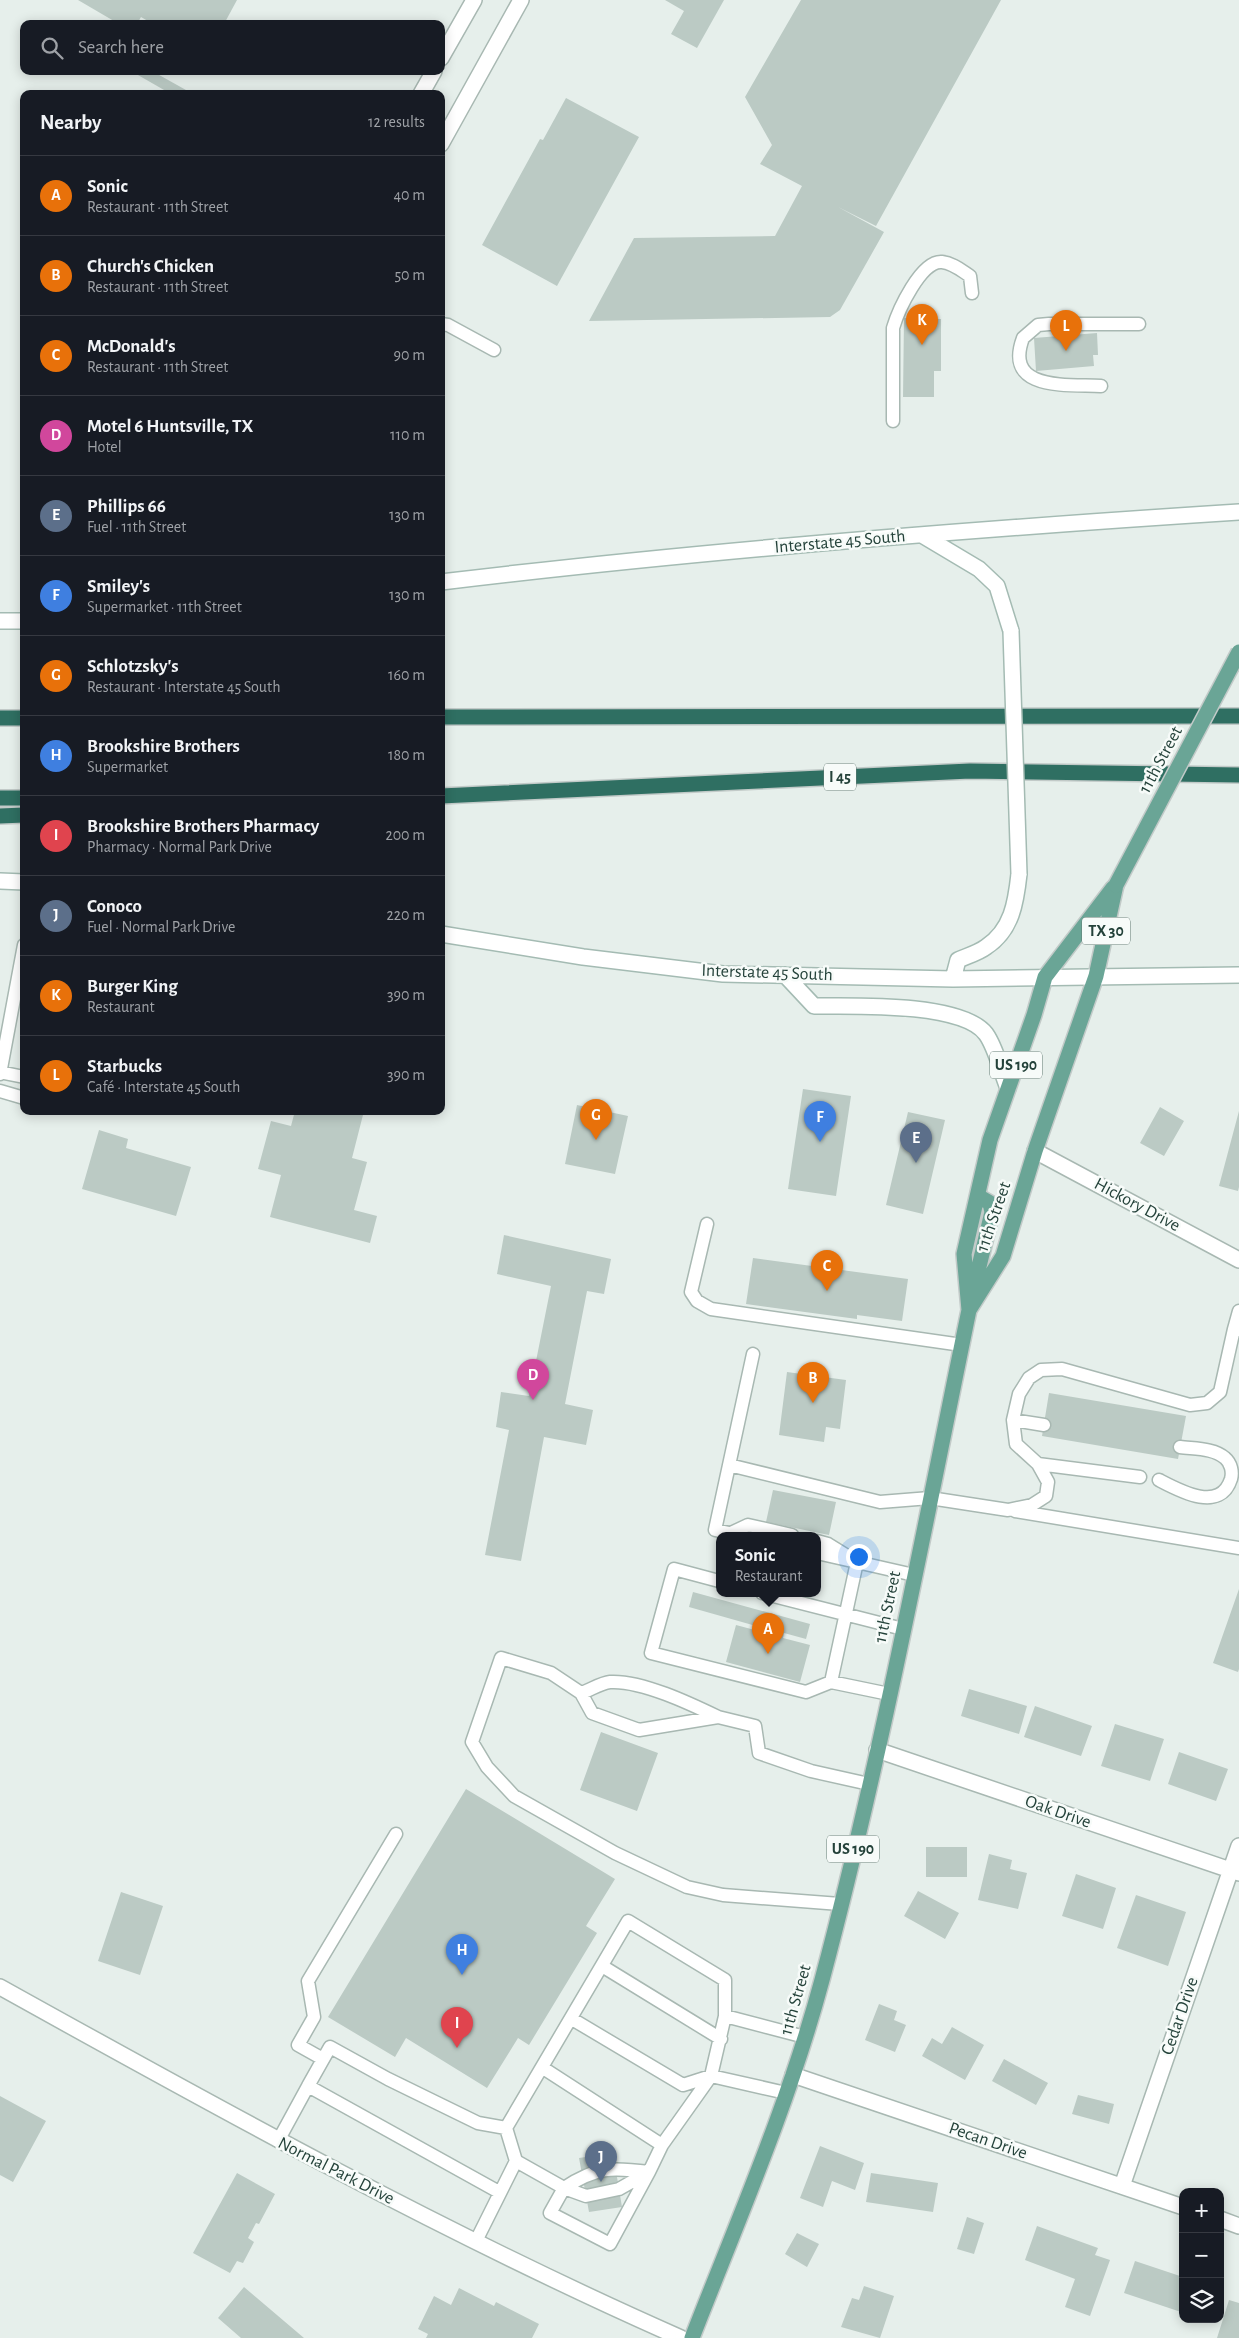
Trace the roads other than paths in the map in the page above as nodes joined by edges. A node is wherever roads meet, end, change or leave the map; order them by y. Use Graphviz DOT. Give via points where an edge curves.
graph roads {
  1 [pos="474,0"];
  2 [pos="521,0"];
  3 [pos="445,51"];
  4 [pos="432,75"];
  5 [pos="423,90"];
  6 [pos="445,137"];
  7 [pos="972,294"];
  8 [pos="1139,324"];
  9 [pos="445,325"];
  10 [pos="494,350"];
  11 [pos="1101,386"];
  12 [pos="892,421"];
  13 [pos="1239,512"];
  14 [pos="922,535"];
  15 [pos="445,582"];
  16 [pos="0,621"];
  17 [pos="20,621"];
  18 [pos="1239,652"];
  19 [pos="1239,716"];
  20 [pos="445,717"];
  21 [pos="0,718"];
  22 [pos="20,718"];
  23 [pos="1239,775"];
  24 [pos="445,796"];
  25 [pos="0,798"];
  26 [pos="20,798"];
  27 [pos="20,815"];
  28 [pos="0,816"];
  29 [pos="0,881"];
  30 [pos="20,882"];
  31 [pos="1116,885"];
  32 [pos="445,935"];
  33 [pos="20,966"];
  34 [pos="1239,974"];
  35 [pos="785,975"];
  36 [pos="1096,976"];
  37 [pos="1045,977"];
  38 [pos="953,979"];
  39 [pos="0,1073"];
  40 [pos="20,1077"];
  41 [pos="1008,1088"];
  42 [pos="0,1091"];
  43 [pos="20,1097"];
  44 [pos="1035,1150"];
  45 [pos="978,1196"];
  46 [pos="707,1224"];
  47 [pos="1239,1260"];
  48 [pos="969,1310"];
  49 [pos="1239,1310"];
  50 [pos="1237,1330"];
  51 [pos="962,1345"];
  52 [pos="753,1354"];
  53 [pos="1013,1420"];
  54 [pos="1044,1425"];
  55 [pos="1180,1447"];
  56 [pos="1038,1464"];
  57 [pos="729,1465"];
  58 [pos="1140,1477"];
  59 [pos="1159,1480"];
  60 [pos="930,1498"];
  61 [pos="1008,1510"];
  62 [pos="725,1532"];
  63 [pos="738,1532"];
  64 [pos="779,1532"];
  65 [pos="821,1542"];
  66 [pos="1239,1548"];
  67 [pos="821,1554"];
  68 [pos="857,1562"];
  69 [pos="914,1575"];
  70 [pos="716,1581"];
  71 [pos="777,1597"];
  72 [pos="847,1615"];
  73 [pos="903,1630"];
  74 [pos="831,1682"];
  75 [pos="581,1693"];
  76 [pos="889,1694"];
  77 [pos="718,1717"];
  78 [pos="877,1750"];
  79 [pos="869,1784"];
  80 [pos="396,1834"];
  81 [pos="1239,1846"];
  82 [pos="1235,1872"];
  83 [pos="840,1904"];
  84 [pos="602,1966"];
  85 [pos="0,1987"];
  86 [pos="725,2016"];
  87 [pos="572,2020"];
  88 [pos="805,2037"];
  89 [pos="721,2039"];
  90 [pos="323,2059"];
  91 [pos="543,2068"];
  92 [pos="793,2075"];
  93 [pos="711,2076"];
  94 [pos="308,2086"];
  95 [pos="786,2093"];
  96 [pos="506,2128"];
  97 [pos="278,2141"];
  98 [pos="662,2145"];
  99 [pos="516,2161"];
  100 [pos="649,2172"];
  101 [pos="1122,2186"];
  102 [pos="564,2188"];
  103 [pos="500,2192"];
  104 [pos="1179,2206"];
  105 [pos="1224,2220"];
  106 [pos="1239,2226"];
  107 [pos="476,2241"];
  108 [pos="681,2338"];
  109 [pos="692,2338"];
  1 -- 3 [label="main road"];
  2 -- 6 [label="main road"];
  4 -- 5 [label="main road"];
  7 -- 12 [label="lane" via="970,276 954,266 941,262 931,265 919,277 897,314 893,328"];
  8 -- 11 [label="lane" via="1038,325 1023,338 1019,358 1022,368 1033,379 1047,384"];
  9 -- 10 [label="lane"];
  13 -- 14 [label="main road, Interstate 45 South"];
  14 -- 15 [label="main road, Interstate 45 South"];
  14 -- 38 [label="main road, bridge" via="979,570 997,586 1011,631 1019,874 1016,905 1005,928 987,947 958,960"];
  16 -- 17 [label="main road"];
  18 -- 31 [label="main road, 11th Street / US 190, bridge"];
  19 -- 20 [label="highway"];
  21 -- 22 [label="highway"];
  23 -- 24 [label="highway, I 45" via="970,771"];
  25 -- 26 [label="highway"];
  27 -- 28 [label="highway"];
  29 -- 30 [label="main road"];
  31 -- 36 [label="main road, 11th Street / TX 30"];
  31 -- 37 [label="main road, 11th Street / US 190"];
  32 -- 35 [label="main road, Interstate 45 South" via="583,957 723,974"];
  33 -- 39 [label="lane"];
  34 -- 36 [label="main road, Interstate 45 South"];
  35 -- 38 [label="main road, Interstate 45 South"];
  35 -- 41 [label="main road" via="814,1006 946,1013 978,1026 986,1035"];
  36 -- 37 [label="main road, Interstate 45 South"];
  36 -- 44 [label="main road, 11th Street / US 190"];
  37 -- 38 [label="main road, Interstate 45 South"];
  37 -- 41 [label="main road, 11th Street / US 190"];
  39 -- 40 [label="lane"];
  41 -- 45 [label="main road, 11th Street / US 190" via="990,1140"];
  42 -- 43 [label="lane"];
  44 -- 47 [label="main road, Hickory Drive"];
  44 -- 48 [label="main road, 11th Street / US 190" via="1003,1256"];
  45 -- 48 [label="main road, 11th Street / US 190" via="964,1254"];
  45 -- 48 [label="main road" via="990,1203 992,1212"];
  46 -- 51 [label="lane" via="691,1292 697,1301 711,1309"];
  48 -- 51 [label="main road, 11th Street / US 190"];
  49 -- 50 [label="lane"];
  50 -- 53 [label="lane" via="1220,1392 1207,1403 1190,1405 1062,1369 1041,1370 1029,1378 1019,1394"];
  51 -- 60 [label="main road, 11th Street / US 190"];
  52 -- 57 [label="lane"];
  53 -- 54 [label="lane"];
  53 -- 56 [label="lane" via="1016,1444"];
  55 -- 59 [label="lane" via="1225,1457 1231,1465 1232,1475 1223,1494 1212,1498 1192,1496"];
  56 -- 58 [label="lane"];
  56 -- 61 [label="lane" via="1048,1482 1046,1496 1032,1505"];
  57 -- 60 [label="lane" via="880,1502"];
  57 -- 62 [label="lane" via="715,1530"];
  60 -- 61 [label="lane"];
  60 -- 69 [label="main road, 11th Street / US 190"];
  61 -- 66 [label="lane"];
  63 -- 64 [label="lane" via="748,1525"];
  65 -- 68 [label="lane"];
  67 -- 68 [label="lane"];
  68 -- 69 [label="lane"];
  68 -- 72 [label="lane"];
  69 -- 73 [label="main road, 11th Street / US 190"];
  70 -- 74 [label="lane" via="674,1570 651,1653 806,1692"];
  71 -- 72 [label="lane"];
  72 -- 73 [label="lane"];
  72 -- 74 [label="lane"];
  73 -- 76 [label="main road, 11th Street / US 190"];
  74 -- 76 [label="lane"];
  75 -- 77 [label="lane" via="610,1682 630,1685 672,1695"];
  75 -- 77 [label="lane" via="592,1713 639,1730"];
  75 -- 83 [label="lane" via="551,1673 501,1658 472,1742 487,1767 514,1796 615,1853 687,1887 723,1895"];
  76 -- 78 [label="main road, 11th Street / US 190"];
  77 -- 79 [label="lane" via="755,1726 759,1753 811,1771"];
  78 -- 79 [label="main road, 11th Street / US 190"];
  78 -- 82 [label="main road, Oak Drive"];
  79 -- 83 [label="main road, 11th Street / US 190"];
  80 -- 90 [label="lane" via="308,1981 314,2017 298,2045"];
  81 -- 82 [label="main road, Cedar Drive"];
  82 -- 101 [label="main road, Cedar Drive"];
  83 -- 88 [label="main road, 11th Street / US 190"];
  84 -- 86 [label="lane" via="628,1921 725,1980"];
  84 -- 87 [label="lane"];
  84 -- 89 [label="lane"];
  85 -- 97 [label="main road, Normal Park Drive"];
  86 -- 88 [label="lane"];
  86 -- 89 [label="lane"];
  87 -- 91 [label="lane"];
  87 -- 93 [label="lane" via="684,2084"];
  88 -- 92 [label="main road, 11th Street / US 190"];
  89 -- 93 [label="lane"];
  90 -- 94 [label="lane"];
  90 -- 96 [label="lane" via="330,2047 478,2123"];
  91 -- 96 [label="lane"];
  91 -- 98 [label="lane"];
  92 -- 95 [label="main road, 11th Street / US 190"];
  92 -- 101 [label="main road, Pecan Drive"];
  93 -- 95 [label="lane"];
  93 -- 98 [label="lane"];
  94 -- 97 [label="lane"];
  94 -- 103 [label="lane"];
  95 -- 109 [label="main road, 11th Street / US 190"];
  96 -- 99 [label="lane"];
  97 -- 107 [label="main road, Normal Park Drive"];
  98 -- 100 [label="lane"];
  99 -- 102 [label="lane"];
  99 -- 103 [label="lane"];
  100 -- 102 [label="lane" via="616,2168 582,2176"];
  100 -- 102 [label="lane" via="619,2188 586,2196"];
  100 -- 102 [label="lane" via="610,2244 550,2213"];
  101 -- 104 [label="main road, Pecan Drive"];
  103 -- 107 [label="lane"];
  105 -- 106 [label="main road"];
  107 -- 108 [label="main road, Normal Park Drive" via="588,2297"];
}
